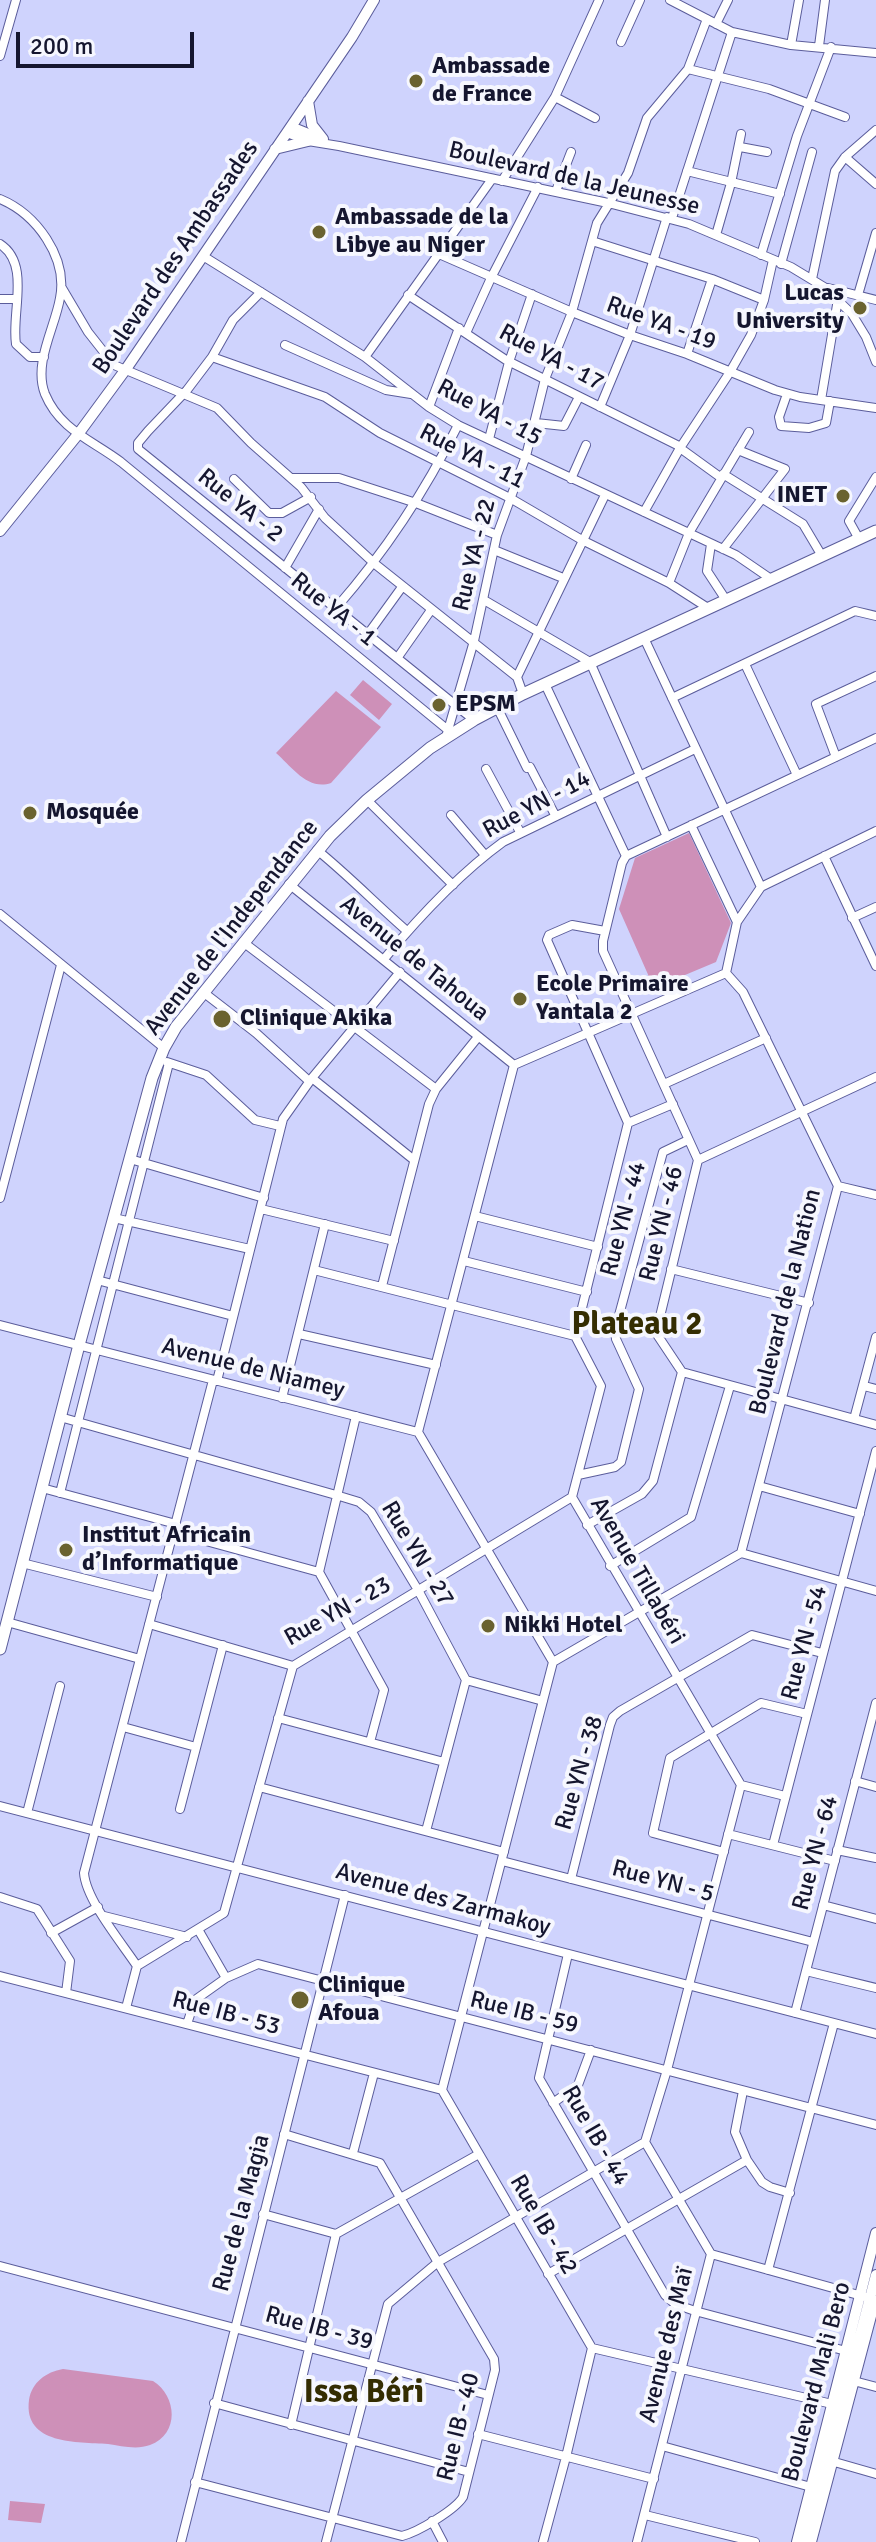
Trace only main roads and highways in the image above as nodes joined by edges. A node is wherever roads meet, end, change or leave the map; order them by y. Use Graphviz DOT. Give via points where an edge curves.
graph roads {
  1 [pos="374,0"];
  2 [pos="308,101"];
  3 [pos="323,139"];
  4 [pos="308,141"];
  5 [pos="275,149"];
  6 [pos="0,531"];
  7 [pos="875,532"];
  8 [pos="0,1649"];
  9 [pos="876,2233"];
  10 [pos="876,2275"];
  11 [pos="871,2299"];
  12 [pos="847,2379"];
  13 [pos="826,2460"];
  14 [pos="804,2542"];
  1 -- 2 [label="main road, Boulevard des Ambassades"];
  2 -- 3 [label="main road" via="312,125"];
  2 -- 5 [label="main road, Boulevard des Ambassades"];
  4 -- 5 [label="main road"];
  5 -- 6 [label="main road, Boulevard des Ambassades" via="126,369"];
  7 -- 8 [label="highway, Avenue de l'Independance" via="447,733 317,850 203,992 176,1027 130,1159"];
  9 -- 11 [label="main road, Boulevard Mali Bero"];
  10 -- 11 [label="main road, Boulevard Mali Bero"];
  11 -- 12 [label="main road, Boulevard Mali Bero"];
  11 -- 12 [label="main road, Boulevard Mali Bero" via="846,2351"];
  12 -- 13 [label="main road, Boulevard Mali Bero"];
  12 -- 13 [label="main road, Boulevard Mali Bero" via="832,2404"];
  13 -- 14 [label="main road, Boulevard Mali Bero"];
  13 -- 14 [label="main road, Boulevard Mali Bero" via="811,2487"];
}
